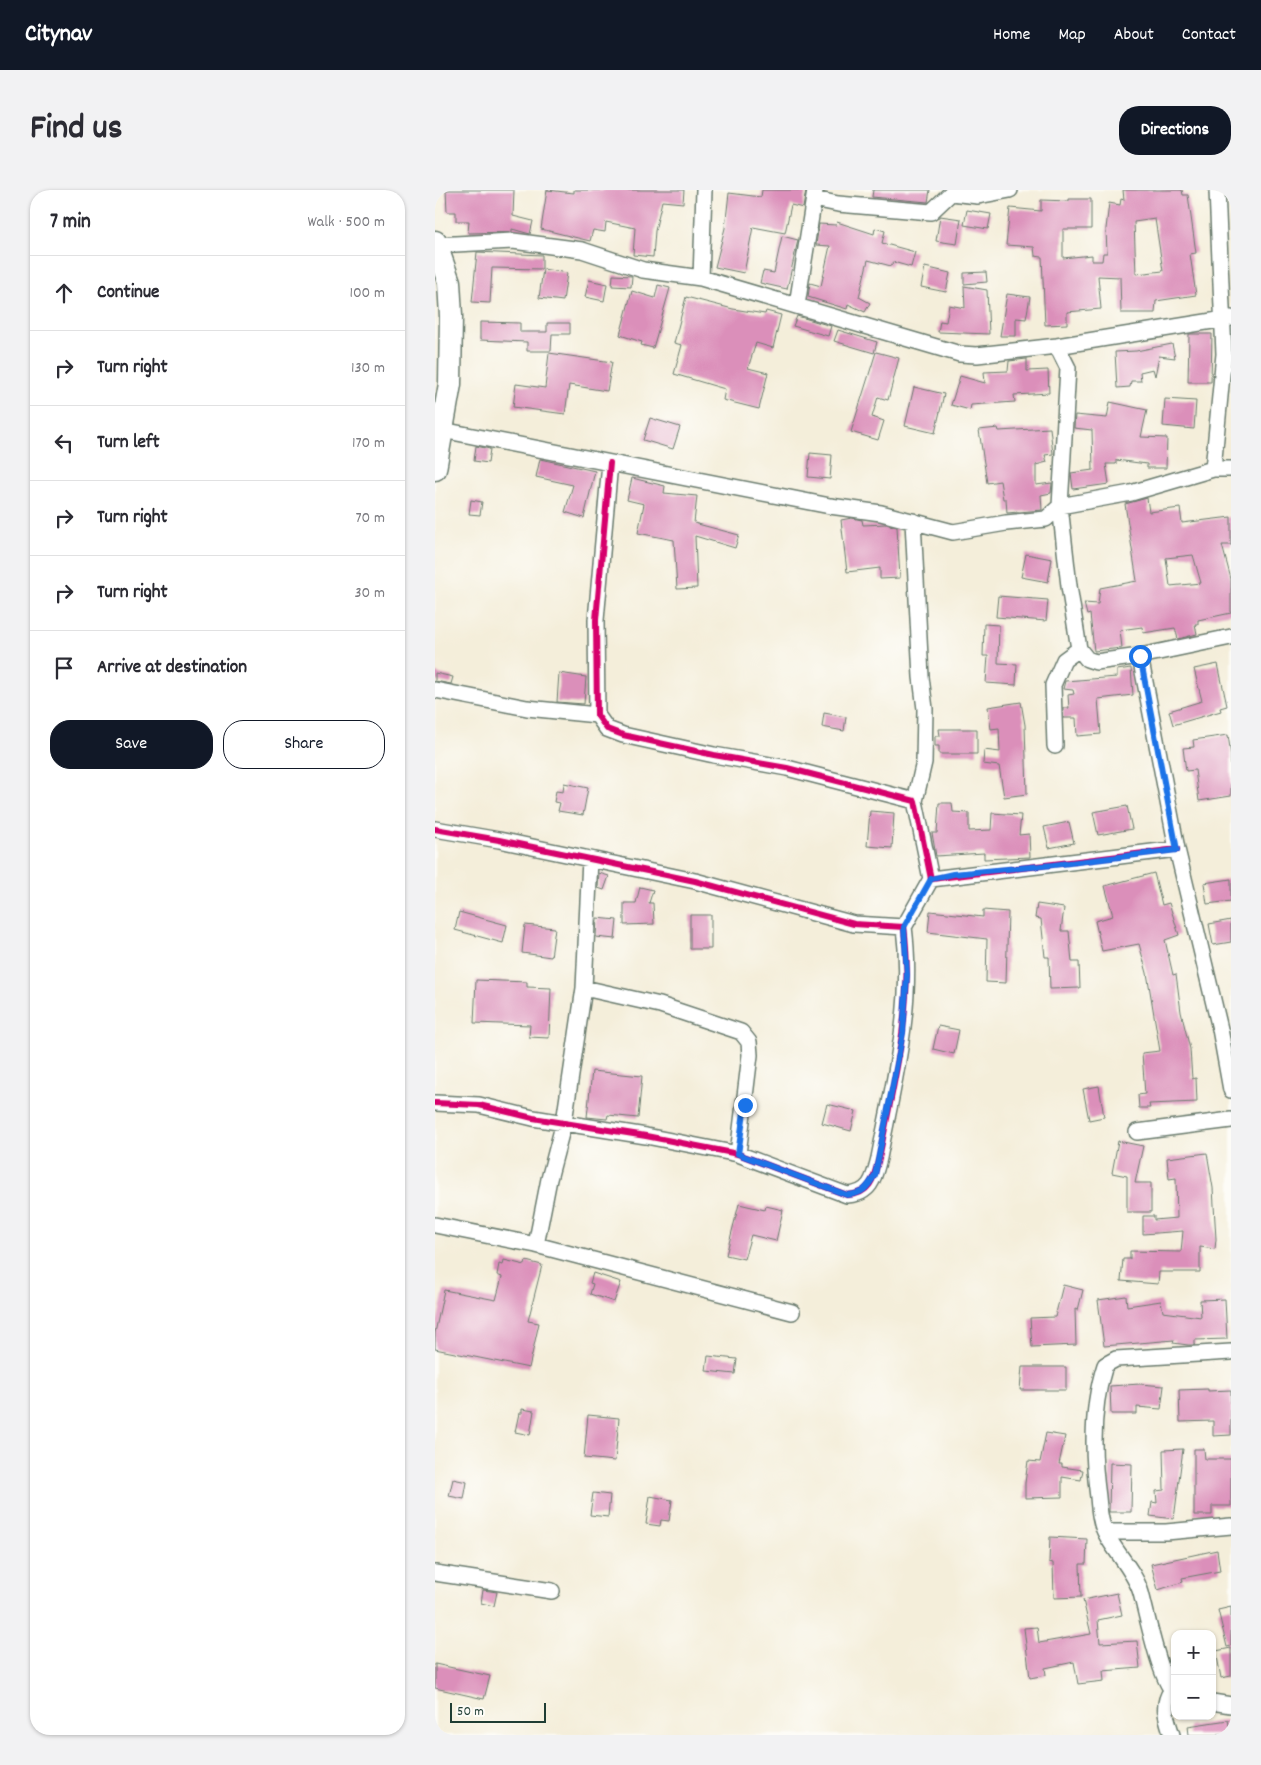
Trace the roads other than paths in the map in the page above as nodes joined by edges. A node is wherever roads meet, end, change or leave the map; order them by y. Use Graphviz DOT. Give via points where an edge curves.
graph roads {
  1 [pos="704,190"];
  2 [pos="1010,190"];
  3 [pos="1217,190"];
  4 [pos="951,192"];
  5 [pos="814,194"];
  6 [pos="435,244"];
  7 [pos="701,278"];
  8 [pos="797,305"];
  9 [pos="1227,319"];
  10 [pos="1057,346"];
  11 [pos="442,383"];
  12 [pos="442,430"];
  13 [pos="610,463"];
  14 [pos="435,469"];
  15 [pos="1213,469"];
  16 [pos="1231,469"];
  17 [pos="1060,506"];
  18 [pos="913,521"];
  19 [pos="1231,637"];
  20 [pos="1079,649"];
  21 [pos="1140,656"];
  22 [pos="435,690"];
  23 [pos="597,715"];
  24 [pos="1055,746"];
  25 [pos="915,800"];
  26 [pos="435,829"];
  27 [pos="1177,850"];
  28 [pos="589,859"];
  29 [pos="931,879"];
  30 [pos="904,927"];
  31 [pos="584,988"];
  32 [pos="1226,1027"];
  33 [pos="1231,1090"];
  34 [pos="435,1102"];
  35 [pos="1231,1120"];
  36 [pos="564,1122"];
  37 [pos="1137,1132"];
  38 [pos="738,1154"];
  39 [pos="435,1225"];
  40 [pos="536,1245"];
  41 [pos="792,1312"];
  42 [pos="1231,1352"];
  43 [pos="1231,1526"];
  44 [pos="1105,1532"];
  45 [pos="435,1572"];
  46 [pos="553,1592"];
  47 [pos="1171,1688"];
  48 [pos="1171,1694"];
  49 [pos="1216,1703"];
  50 [pos="1231,1705"];
  51 [pos="1172,1735"];
  1 -- 7 [label="street"];
  2 -- 4 [label="street" via="978,196"];
  3 -- 9 [label="street"];
  4 -- 5 [label="street" via="931,212 838,204"];
  5 -- 8 [label="street"];
  6 -- 7 [label="street" via="499,241 582,250 643,270"];
  6 -- 11 [label="main road" via="449,282 451,316"];
  7 -- 8 [label="street"];
  8 -- 10 [label="street" via="960,354 977,356"];
  9 -- 10 [label="street"];
  9 -- 15 [label="street"];
  10 -- 17 [label="street" via="1068,368"];
  11 -- 12 [label="main road"];
  12 -- 13 [label="street"];
  12 -- 14 [label="main road"];
  13 -- 18 [label="street"];
  13 -- 23 [label="street" via="595,620"];
  15 -- 16 [label="street"];
  15 -- 17 [label="street" via="1131,493"];
  17 -- 18 [label="street" via="1046,519 953,532"];
  17 -- 20 [label="street"];
  18 -- 25 [label="street" via="925,709 924,762"];
  19 -- 21 [label="street"];
  20 -- 21 [label="street" via="1087,659 1096,662"];
  20 -- 24 [label="street" via="1065,660 1053,685"];
  21 -- 27 [label="street"];
  22 -- 23 [label="street" via="527,708"];
  23 -- 25 [label="street" via="607,729 623,735 787,768"];
  25 -- 29 [label="street"];
  26 -- 28 [label="street"];
  27 -- 29 [label="street"];
  27 -- 32 [label="street"];
  28 -- 30 [label="street" via="695,881 854,924"];
  28 -- 31 [label="street"];
  29 -- 30 [label="street"];
  30 -- 38 [label="street" via="907,975 903,1033 879,1158 875,1175 867,1188 859,1194 847,1195"];
  31 -- 36 [label="street"];
  31 -- 38 [label="street" via="660,1005 741,1032 749,1042 750,1055"];
  32 -- 33 [label="street"];
  34 -- 36 [label="street" via="479,1105"];
  35 -- 37 [label="street"];
  36 -- 38 [label="street"];
  36 -- 40 [label="street"];
  39 -- 40 [label="street"];
  40 -- 41 [label="street"];
  42 -- 44 [label="street" via="1116,1359 1105,1365 1093,1426 1095,1473"];
  43 -- 44 [label="street" via="1166,1532"];
  44 -- 47 [label="street" via="1140,1590 1163,1674"];
  45 -- 46 [label="street"];
  48 -- 51 [label="street" via="1165,1711"];
  49 -- 50 [label="street"];
}
